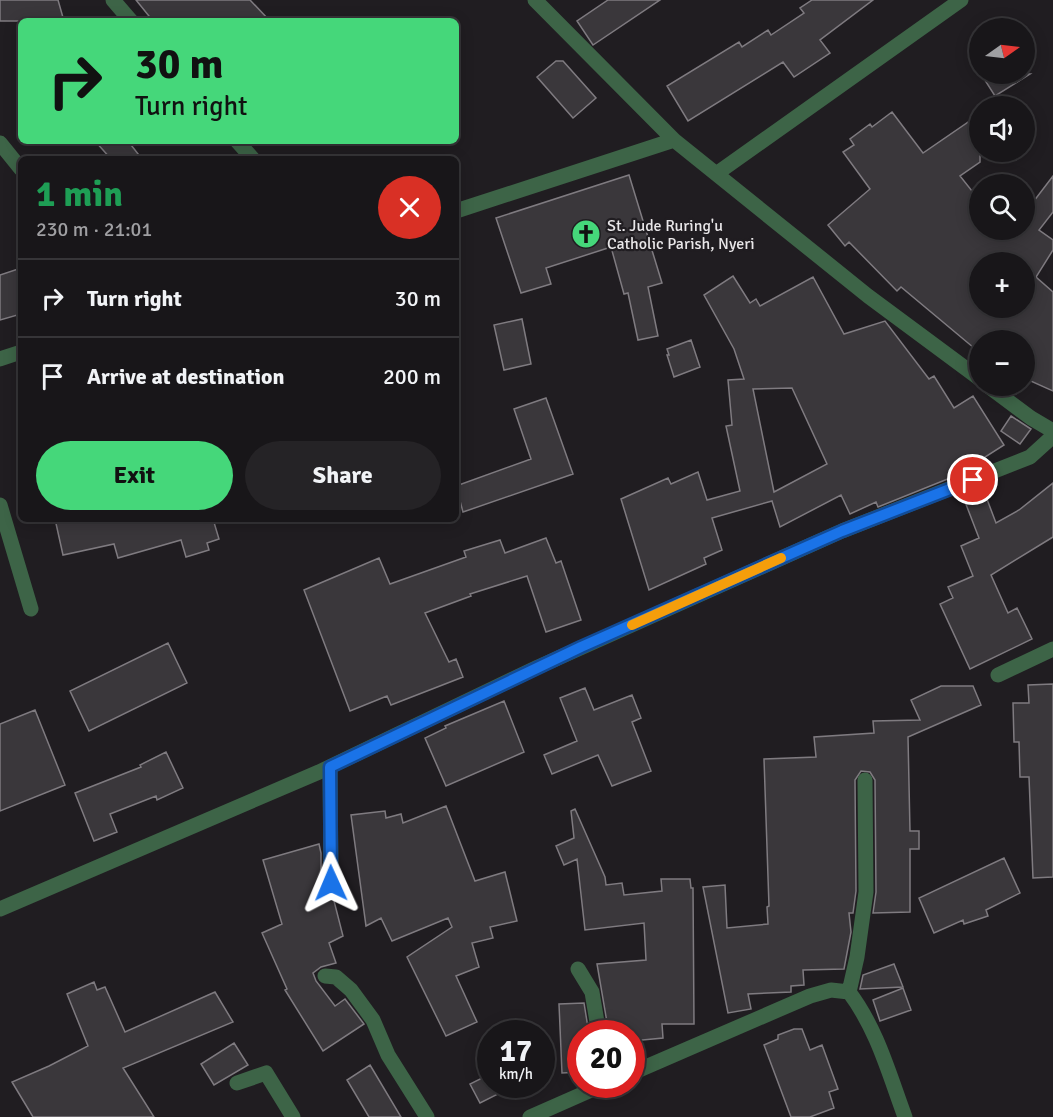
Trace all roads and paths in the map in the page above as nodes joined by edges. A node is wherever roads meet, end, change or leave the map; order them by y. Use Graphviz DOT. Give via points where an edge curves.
graph roads {
  1 [pos="113,0"];
  2 [pos="535,0"];
  3 [pos="961,0"];
  4 [pos="128,18"];
  5 [pos="674,140"];
  6 [pos="0,143"];
  7 [pos="240,144"];
  8 [pos="250,156"];
  9 [pos="18,165"];
  10 [pos="716,174"];
  11 [pos="459,210"];
  12 [pos="18,353"];
  13 [pos="0,359"];
  14 [pos="969,371"];
  15 [pos="1001,396"];
  16 [pos="1053,430"];
  17 [pos="1053,436"];
  18 [pos="0,506"];
  19 [pos="31,609"];
  20 [pos="1053,649"];
  21 [pos="998,675"];
  22 [pos="330,767"];
  23 [pos="865,780"];
  24 [pos="331,883"];
  25 [pos="0,909"];
  26 [pos="578,969"];
  27 [pos="325,976"];
  28 [pos="849,992"];
  29 [pos="597,1020"];
  30 [pos="645,1067"];
  31 [pos="237,1083"];
  32 [pos="573,1098"];
  33 [pos="293,1117"];
  34 [pos="427,1117"];
  35 [pos="530,1117"];
  36 [pos="905,1117"];
  1 -- 4 [label="street"];
  2 -- 5 [label="street"];
  3 -- 10 [label="street"];
  5 -- 10 [label="street"];
  5 -- 11 [label="street"];
  6 -- 9 [label="street"];
  7 -- 8 [label="street"];
  10 -- 14 [label="street"];
  12 -- 13 [label="street"];
  15 -- 16 [label="street"];
  17 -- 22 [label="street" via="1030,457 842,531 538,667"];
  18 -- 19 [label="street"];
  20 -- 21 [label="street"];
  22 -- 24 [label="street"];
  22 -- 25 [label="street"];
  23 -- 28 [label="street" via="866,892 858,957"];
  26 -- 29 [label="street" via="592,992"];
  27 -- 34 [label="street" via="336,977 351,990 373,1020 388,1055"];
  28 -- 30 [label="street" via="831,990 810,996"];
  28 -- 36 [label="street" via="871,1025"];
  31 -- 33 [label="street" via="266,1073"];
  32 -- 35 [label="street"];
}
